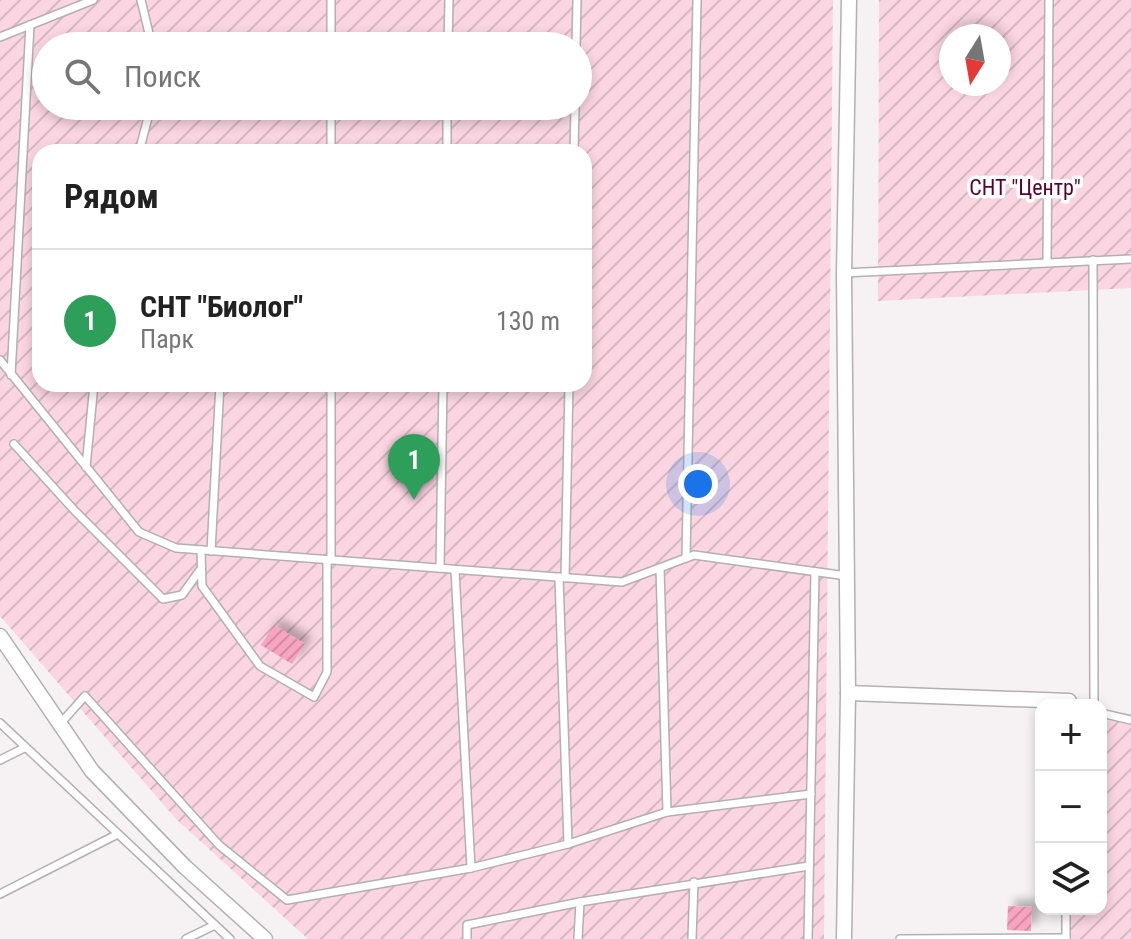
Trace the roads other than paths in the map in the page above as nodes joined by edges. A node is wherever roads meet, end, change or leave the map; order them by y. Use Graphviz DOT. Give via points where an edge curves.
graph roads {
  1 [pos="93,0"];
  2 [pos="141,0"];
  3 [pos="331,0"];
  4 [pos="449,0"];
  5 [pos="577,0"];
  6 [pos="697,0"];
  7 [pos="849,0"];
  8 [pos="1049,0"];
  9 [pos="30,25"];
  10 [pos="149,32"];
  11 [pos="331,32"];
  12 [pos="448,32"];
  13 [pos="576,32"];
  14 [pos="0,37"];
  15 [pos="147,120"];
  16 [pos="331,120"];
  17 [pos="447,120"];
  18 [pos="575,120"];
  19 [pos="141,144"];
  20 [pos="331,144"];
  21 [pos="447,144"];
  22 [pos="574,144"];
  23 [pos="1131,259"];
  24 [pos="1093,260"];
  25 [pos="1047,262"];
  26 [pos="844,273"];
  27 [pos="0,360"];
  28 [pos="11,375"];
  29 [pos="93,392"];
  30 [pos="220,392"];
  31 [pos="331,392"];
  32 [pos="443,392"];
  33 [pos="569,392"];
  34 [pos="14,444"];
  35 [pos="86,467"];
  36 [pos="201,550"];
  37 [pos="211,551"];
  38 [pos="686,558"];
  39 [pos="329,560"];
  40 [pos="201,568"];
  41 [pos="440,568"];
  42 [pos="660,568"];
  43 [pos="455,570"];
  44 [pos="815,572"];
  45 [pos="847,576"];
  46 [pos="562,578"];
  47 [pos="0,636"];
  48 [pos="848,693"];
  49 [pos="1094,699"];
  50 [pos="1035,702"];
  51 [pos="1107,714"];
  52 [pos="1131,720"];
  53 [pos="0,723"];
  54 [pos="59,725"];
  55 [pos="24,748"];
  56 [pos="0,760"];
  57 [pos="811,794"];
  58 [pos="667,812"];
  59 [pos="116,835"];
  60 [pos="568,844"];
  61 [pos="809,866"];
  62 [pos="471,868"];
  63 [pos="694,882"];
  64 [pos="0,894"];
  65 [pos="580,902"];
  66 [pos="1066,915"];
  67 [pos="215,925"];
  68 [pos="1066,938"];
  69 [pos="186,939"];
  70 [pos="230,939"];
  71 [pos="265,939"];
  72 [pos="467,939"];
  73 [pos="578,939"];
  74 [pos="692,939"];
  75 [pos="808,939"];
  76 [pos="844,939"];
  77 [pos="900,939"];
  1 -- 9 [label="lane"];
  2 -- 10 [label="lane"];
  3 -- 11 [label="lane"];
  4 -- 12 [label="lane"];
  5 -- 13 [label="lane"];
  6 -- 38 [label="lane"];
  7 -- 26 [label="street"];
  8 -- 25 [label="lane"];
  9 -- 14 [label="lane"];
  9 -- 28 [label="lane"];
  15 -- 19 [label="lane"];
  16 -- 20 [label="lane"];
  17 -- 21 [label="lane"];
  18 -- 22 [label="lane"];
  23 -- 24 [label="lane"];
  24 -- 25 [label="lane"];
  24 -- 49 [label="lane"];
  25 -- 26 [label="lane"];
  26 -- 45 [label="street"];
  27 -- 28 [label="lane"];
  28 -- 35 [label="lane"];
  29 -- 35 [label="lane"];
  30 -- 37 [label="lane"];
  31 -- 39 [label="lane"];
  32 -- 41 [label="lane"];
  33 -- 46 [label="lane"];
  34 -- 40 [label="lane" via="163,599 182,595"];
  35 -- 36 [label="lane" via="139,532 176,548"];
  36 -- 37 [label="lane"];
  36 -- 40 [label="lane"];
  37 -- 39 [label="lane"];
  38 -- 42 [label="lane"];
  38 -- 44 [label="lane"];
  39 -- 40 [label="lane" via="327,672 314,697 260,666 202,586"];
  39 -- 41 [label="lane"];
  41 -- 43 [label="lane"];
  42 -- 46 [label="lane" via="622,582"];
  42 -- 58 [label="lane"];
  43 -- 46 [label="lane"];
  43 -- 62 [label="lane"];
  44 -- 45 [label="lane"];
  44 -- 57 [label="lane"];
  45 -- 48 [label="street"];
  46 -- 60 [label="lane"];
  47 -- 54 [label="street"];
  48 -- 50 [label="street"];
  48 -- 76 [label="street"];
  51 -- 52 [label="lane"];
  53 -- 55 [label="lane"];
  54 -- 62 [label="lane" via="85,696 219,845 287,900"];
  54 -- 71 [label="street" via="92,771 185,867"];
  55 -- 56 [label="lane"];
  55 -- 59 [label="lane"];
  57 -- 58 [label="lane"];
  57 -- 61 [label="lane"];
  58 -- 60 [label="lane"];
  59 -- 64 [label="lane"];
  59 -- 67 [label="lane"];
  60 -- 62 [label="lane"];
  61 -- 63 [label="lane"];
  61 -- 75 [label="lane"];
  63 -- 65 [label="lane"];
  63 -- 74 [label="lane"];
  65 -- 72 [label="lane" via="467,925"];
  65 -- 73 [label="lane"];
  66 -- 68 [label="lane"];
  67 -- 69 [label="lane"];
  67 -- 70 [label="lane"];
  68 -- 77 [label="lane"];
}
